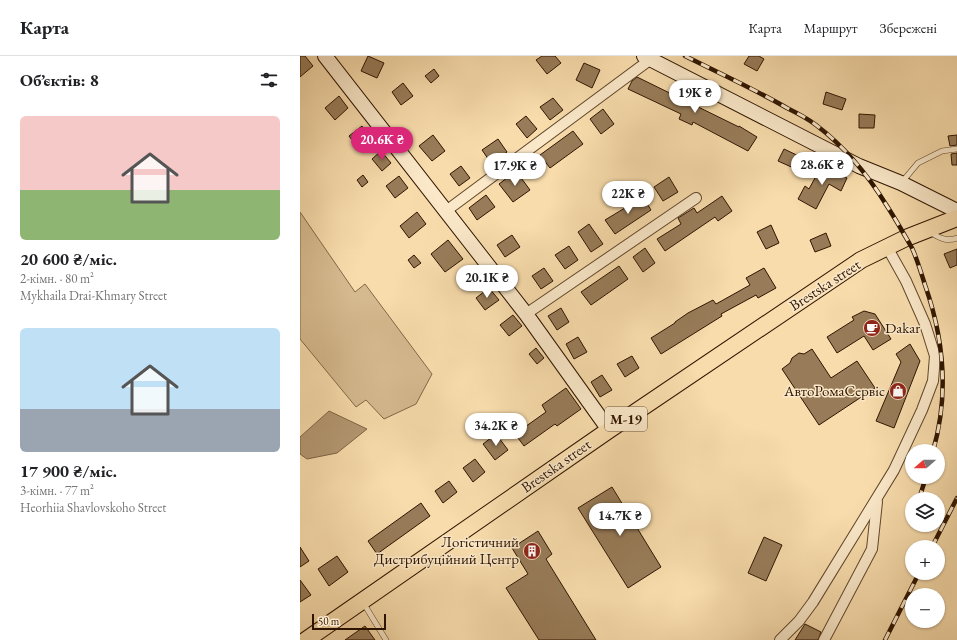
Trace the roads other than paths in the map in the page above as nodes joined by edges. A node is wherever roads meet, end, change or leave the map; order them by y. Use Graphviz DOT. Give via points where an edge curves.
graph roads {
  1 [pos="325,56"];
  2 [pos="647,58"];
  3 [pos="957,149"];
  4 [pos="901,183"];
  5 [pos="696,198"];
  6 [pos="446,210"];
  7 [pos="957,212"];
  8 [pos="957,218"];
  9 [pos="925,230"];
  10 [pos="957,238"];
  11 [pos="887,247"];
  12 [pos="526,314"];
  13 [pos="609,430"];
  14 [pos="878,498"];
  15 [pos="362,601"];
  16 [pos="306,640"];
  17 [pos="386,640"];
  18 [pos="780,640"];
  19 [pos="824,640"];
  1 -- 6 [label="main road"];
  2 -- 4 [label="main road" via="859,166"];
  2 -- 6 [label="street"];
  3 -- 4 [label="lane" via="942,151 918,163"];
  4 -- 7 [label="main road"];
  5 -- 12 [label="street"];
  6 -- 12 [label="main road"];
  8 -- 9 [label="highway, Brestska street / М-19"];
  9 -- 10 [label="lane" via="939,238"];
  9 -- 11 [label="highway, Brestska street / М-19"];
  11 -- 13 [label="highway, Brestska street / М-19" via="861,260"];
  11 -- 14 [label="street" via="925,324 935,356 933,381 928,396 894,470"];
  12 -- 13 [label="main road"];
  13 -- 15 [label="highway, Brestska street / М-19"];
  14 -- 18 [label="street" via="813,602"];
  14 -- 19 [label="street" via="872,549"];
  15 -- 16 [label="highway, Brestska street / М-19"];
  15 -- 17 [label="lane"];
}
